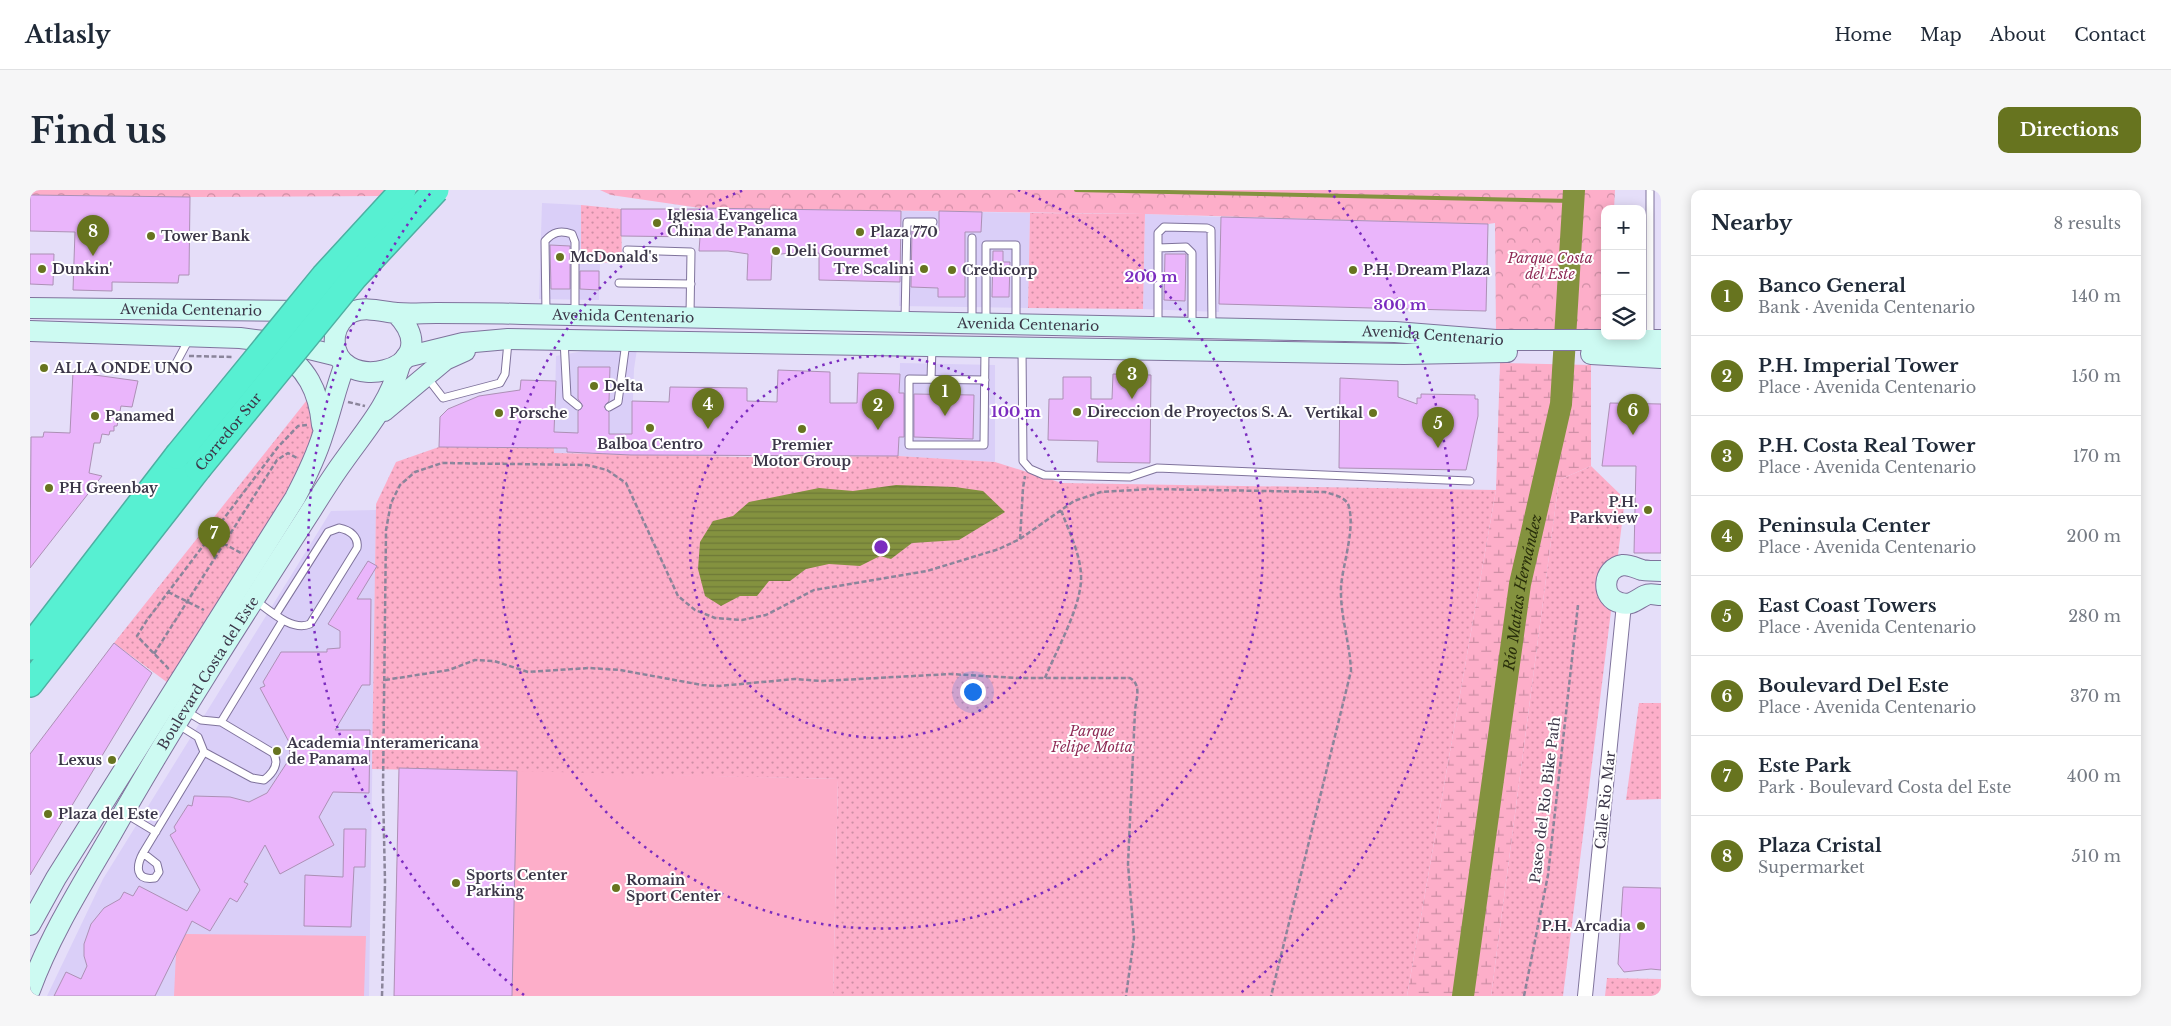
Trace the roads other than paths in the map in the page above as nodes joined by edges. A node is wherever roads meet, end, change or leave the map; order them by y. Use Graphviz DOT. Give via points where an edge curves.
graph roads {
  1 [pos="403,190"];
  2 [pos="436,190"];
  3 [pos="1650,190"];
  4 [pos="933,222"];
  5 [pos="972,238"];
  6 [pos="1158,248"];
  7 [pos="627,250"];
  8 [pos="619,283"];
  9 [pos="691,284"];
  10 [pos="30,308"];
  11 [pos="119,309"];
  12 [pos="352,312"];
  13 [pos="396,313"];
  14 [pos="546,314"];
  15 [pos="575,315"];
  16 [pos="596,316"];
  17 [pos="693,318"];
  18 [pos="905,323"];
  19 [pos="979,324"];
  20 [pos="1019,325"];
  21 [pos="1158,327"];
  22 [pos="1192,328"];
  23 [pos="1212,328"];
  24 [pos="30,331"];
  25 [pos="119,333"];
  26 [pos="192,335"];
  27 [pos="502,339"];
  28 [pos="564,340"];
  29 [pos="1656,340"];
  30 [pos="595,341"];
  31 [pos="626,341"];
  32 [pos="695,342"];
  33 [pos="1497,346"];
  34 [pos="932,347"];
  35 [pos="243,348"];
  36 [pos="985,348"];
  37 [pos="1022,348"];
  38 [pos="1603,348"];
  39 [pos="1661,358"];
  40 [pos="342,360"];
  41 [pos="403,361"];
  42 [pos="172,368"];
  43 [pos="426,376"];
  44 [pos="931,379"];
  45 [pos="985,380"];
  46 [pos="578,406"];
  47 [pos="609,406"];
  48 [pos="379,415"];
  49 [pos="313,430"];
  50 [pos="1470,481"];
  51 [pos="304,503"];
  52 [pos="1661,571"];
  53 [pos="1661,595"];
  54 [pos="255,600"];
  55 [pos="1624,604"];
  56 [pos="276,614"];
  57 [pos="283,620"];
  58 [pos="30,647"];
  59 [pos="186,671"];
  60 [pos="203,682"];
  61 [pos="30,684"];
  62 [pos="181,717"];
  63 [pos="222,722"];
  64 [pos="204,752"];
  65 [pos="123,812"];
  66 [pos="156,832"];
  67 [pos="143,853"];
  68 [pos="56,878"];
  69 [pos="79,890"];
  70 [pos="30,925"];
  71 [pos="30,990"];
  72 [pos="1585,996"];
  1 -- 58 [label="highway, Corredor Sur, bridge" via="324,276 177,456"];
  2 -- 61 [label="highway, Corredor Sur, bridge" via="354,278 198,469"];
  3 -- 29 [label="lane"];
  4 -- 18 [label="lane" via="907,222"];
  5 -- 19 [label="lane"];
  6 -- 21 [label="lane"];
  6 -- 22 [label="lane" via="1186,247 1192,253"];
  6 -- 23 [label="lane" via="1158,233 1164,227 1211,230"];
  7 -- 9 [label="lane" via="691,252"];
  8 -- 9 [label="lane"];
  9 -- 17 [label="lane"];
  10 -- 11 [label="main road, Avenida Centenario"];
  11 -- 12 [label="main road, Avenida Centenario"];
  11 -- 25 [label="main road"];
  12 -- 13 [label="main road"];
  12 -- 40 [label="main road" via="336,331 334,344"];
  13 -- 14 [label="main road, Avenida Centenario"];
  13 -- 41 [label="main road" via="406,323 410,336 410,348"];
  14 -- 15 [label="main road, Avenida Centenario"];
  14 -- 15 [label="lane" via="545,241 551,234 563,232 572,234 575,242"];
  15 -- 16 [label="main road, Avenida Centenario"];
  16 -- 17 [label="main road, Avenida Centenario"];
  16 -- 30 [label="main road"];
  17 -- 18 [label="main road, Avenida Centenario"];
  17 -- 32 [label="main road"];
  18 -- 19 [label="main road, Avenida Centenario"];
  19 -- 20 [label="main road, Avenida Centenario"];
  19 -- 20 [label="lane" via="986,245 1016,245"];
  20 -- 21 [label="main road, Avenida Centenario"];
  20 -- 37 [label="main road"];
  21 -- 22 [label="main road, Avenida Centenario"];
  22 -- 23 [label="main road, Avenida Centenario"];
  23 -- 33 [label="main road, Avenida Centenario" via="1395,332"];
  24 -- 25 [label="main road, Avenida Centenario"];
  25 -- 26 [label="main road, Avenida Centenario"];
  26 -- 35 [label="main road, Avenida Centenario"];
  26 -- 42 [label="lane"];
  27 -- 28 [label="main road, Avenida Centenario"];
  27 -- 41 [label="main road, Avenida Centenario" via="463,343"];
  27 -- 43 [label="main road" via="445,360"];
  27 -- 43 [label="lane" via="505,374 500,383 443,398"];
  28 -- 30 [label="main road, Avenida Centenario"];
  28 -- 46 [label="lane" via="567,397"];
  29 -- 38 [label="main road, Avenida Centenario"];
  30 -- 31 [label="main road, Avenida Centenario"];
  31 -- 32 [label="main road, Avenida Centenario"];
  31 -- 47 [label="lane" via="618,402"];
  32 -- 34 [label="main road, Avenida Centenario"];
  33 -- 37 [label="main road, Avenida Centenario" via="1404,354"];
  33 -- 38 [label="main road, Avenida Centenario"];
  34 -- 36 [label="main road, Avenida Centenario"];
  34 -- 44 [label="lane"];
  35 -- 40 [label="main road, Avenida Centenario" via="289,344"];
  35 -- 49 [label="main road" via="267,344 300,368 320,404"];
  36 -- 37 [label="main road, Avenida Centenario"];
  36 -- 45 [label="lane"];
  37 -- 50 [label="lane" via="1023,461 1030,469 1044,475 1130,477 1157,468"];
  38 -- 39 [label="main road, Avenida Centenario"];
  40 -- 41 [label="main road" via="360,370 377,372 391,370"];
  40 -- 49 [label="main road, Boulevard Costa del Este" via="336,386"];
  41 -- 48 [label="main road, Boulevard Costa del Este"];
  43 -- 48 [label="main road"];
  44 -- 45 [label="lane"];
  44 -- 45 [label="lane" via="909,379 909,444 984,445"];
  48 -- 51 [label="main road, Boulevard Costa del Este"];
  49 -- 51 [label="main road, Boulevard Costa del Este" via="313,462"];
  51 -- 54 [label="main road, Boulevard Costa del Este"];
  51 -- 59 [label="main road, Boulevard Costa del Este"];
  52 -- 55 [label="main road" via="1644,571 1624,565 1612,570 1606,588 1612,599"];
  53 -- 55 [label="main road" via="1647,594"];
  54 -- 56 [label="lane"];
  54 -- 60 [label="main road, Boulevard Costa del Este"];
  55 -- 72 [label="street, Calle Rio Mar"];
  56 -- 57 [label="lane"];
  56 -- 57 [label="lane" via="328,532 339,528 353,534 358,541 357,548 313,620 306,626"];
  57 -- 63 [label="lane"];
  59 -- 60 [label="main road"];
  59 -- 68 [label="main road, Boulevard Costa del Este"];
  60 -- 62 [label="main road, Boulevard Costa del Este"];
  62 -- 63 [label="lane"];
  62 -- 64 [label="lane" via="198,737"];
  62 -- 65 [label="main road, Boulevard Costa del Este"];
  63 -- 64 [label="lane" via="273,752 275,767 260,781"];
  64 -- 66 [label="lane"];
  65 -- 66 [label="lane"];
  65 -- 69 [label="main road, Boulevard Costa del Este"];
  66 -- 67 [label="lane"];
  68 -- 69 [label="main road"];
  68 -- 70 [label="main road, Boulevard Costa del Este"];
  69 -- 71 [label="main road, Boulevard Costa del Este" via="36,972"];
}
